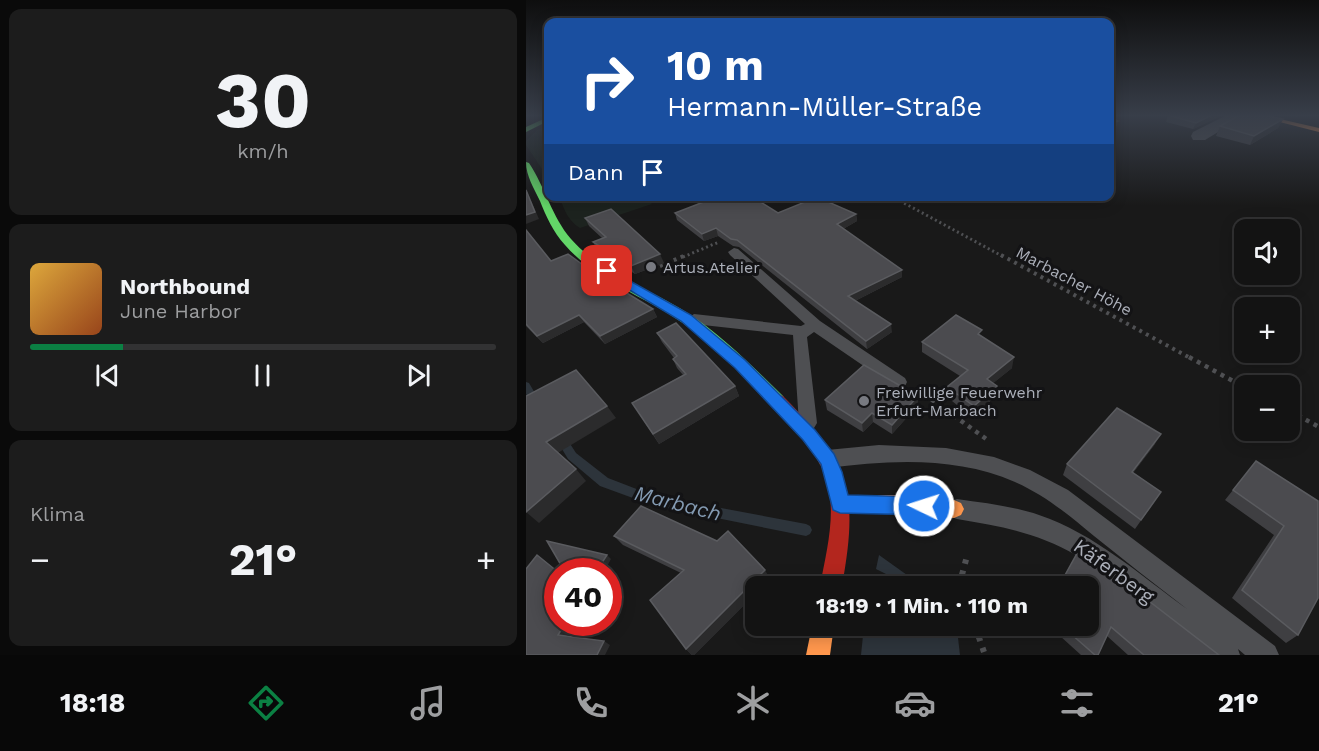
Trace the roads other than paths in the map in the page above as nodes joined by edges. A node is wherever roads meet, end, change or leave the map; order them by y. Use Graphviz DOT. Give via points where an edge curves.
graph roads {
  1 [pos="526,165"];
  2 [pos="544,196"];
  3 [pos="547,201"];
  4 [pos="734,252"];
  5 [pos="686,318"];
  6 [pos="809,328"];
  7 [pos="899,382"];
  8 [pos="809,435"];
  9 [pos="827,459"];
  10 [pos="840,504"];
  11 [pos="954,509"];
  12 [pos="833,576"];
  13 [pos="821,636"];
  14 [pos="818,655"];
  15 [pos="1227,655"];
  16 [pos="1266,655"];
  1 -- 2 [label="street"];
  3 -- 5 [label="street" via="565,239 577,251"];
  4 -- 6 [label="lane"];
  5 -- 6 [label="lane"];
  5 -- 8 [label="street" via="740,364"];
  6 -- 7 [label="lane"];
  6 -- 8 [label="lane" via="799,337"];
  8 -- 9 [label="street"];
  9 -- 10 [label="street"];
  9 -- 16 [label="lane, Käferberg" via="916,453 994,466 1023,476 1061,497"];
  10 -- 11 [label="street"];
  10 -- 12 [label="street"];
  11 -- 15 [label="lane, Käferberg" via="1023,519 1059,531"];
  13 -- 14 [label="street"];
}
